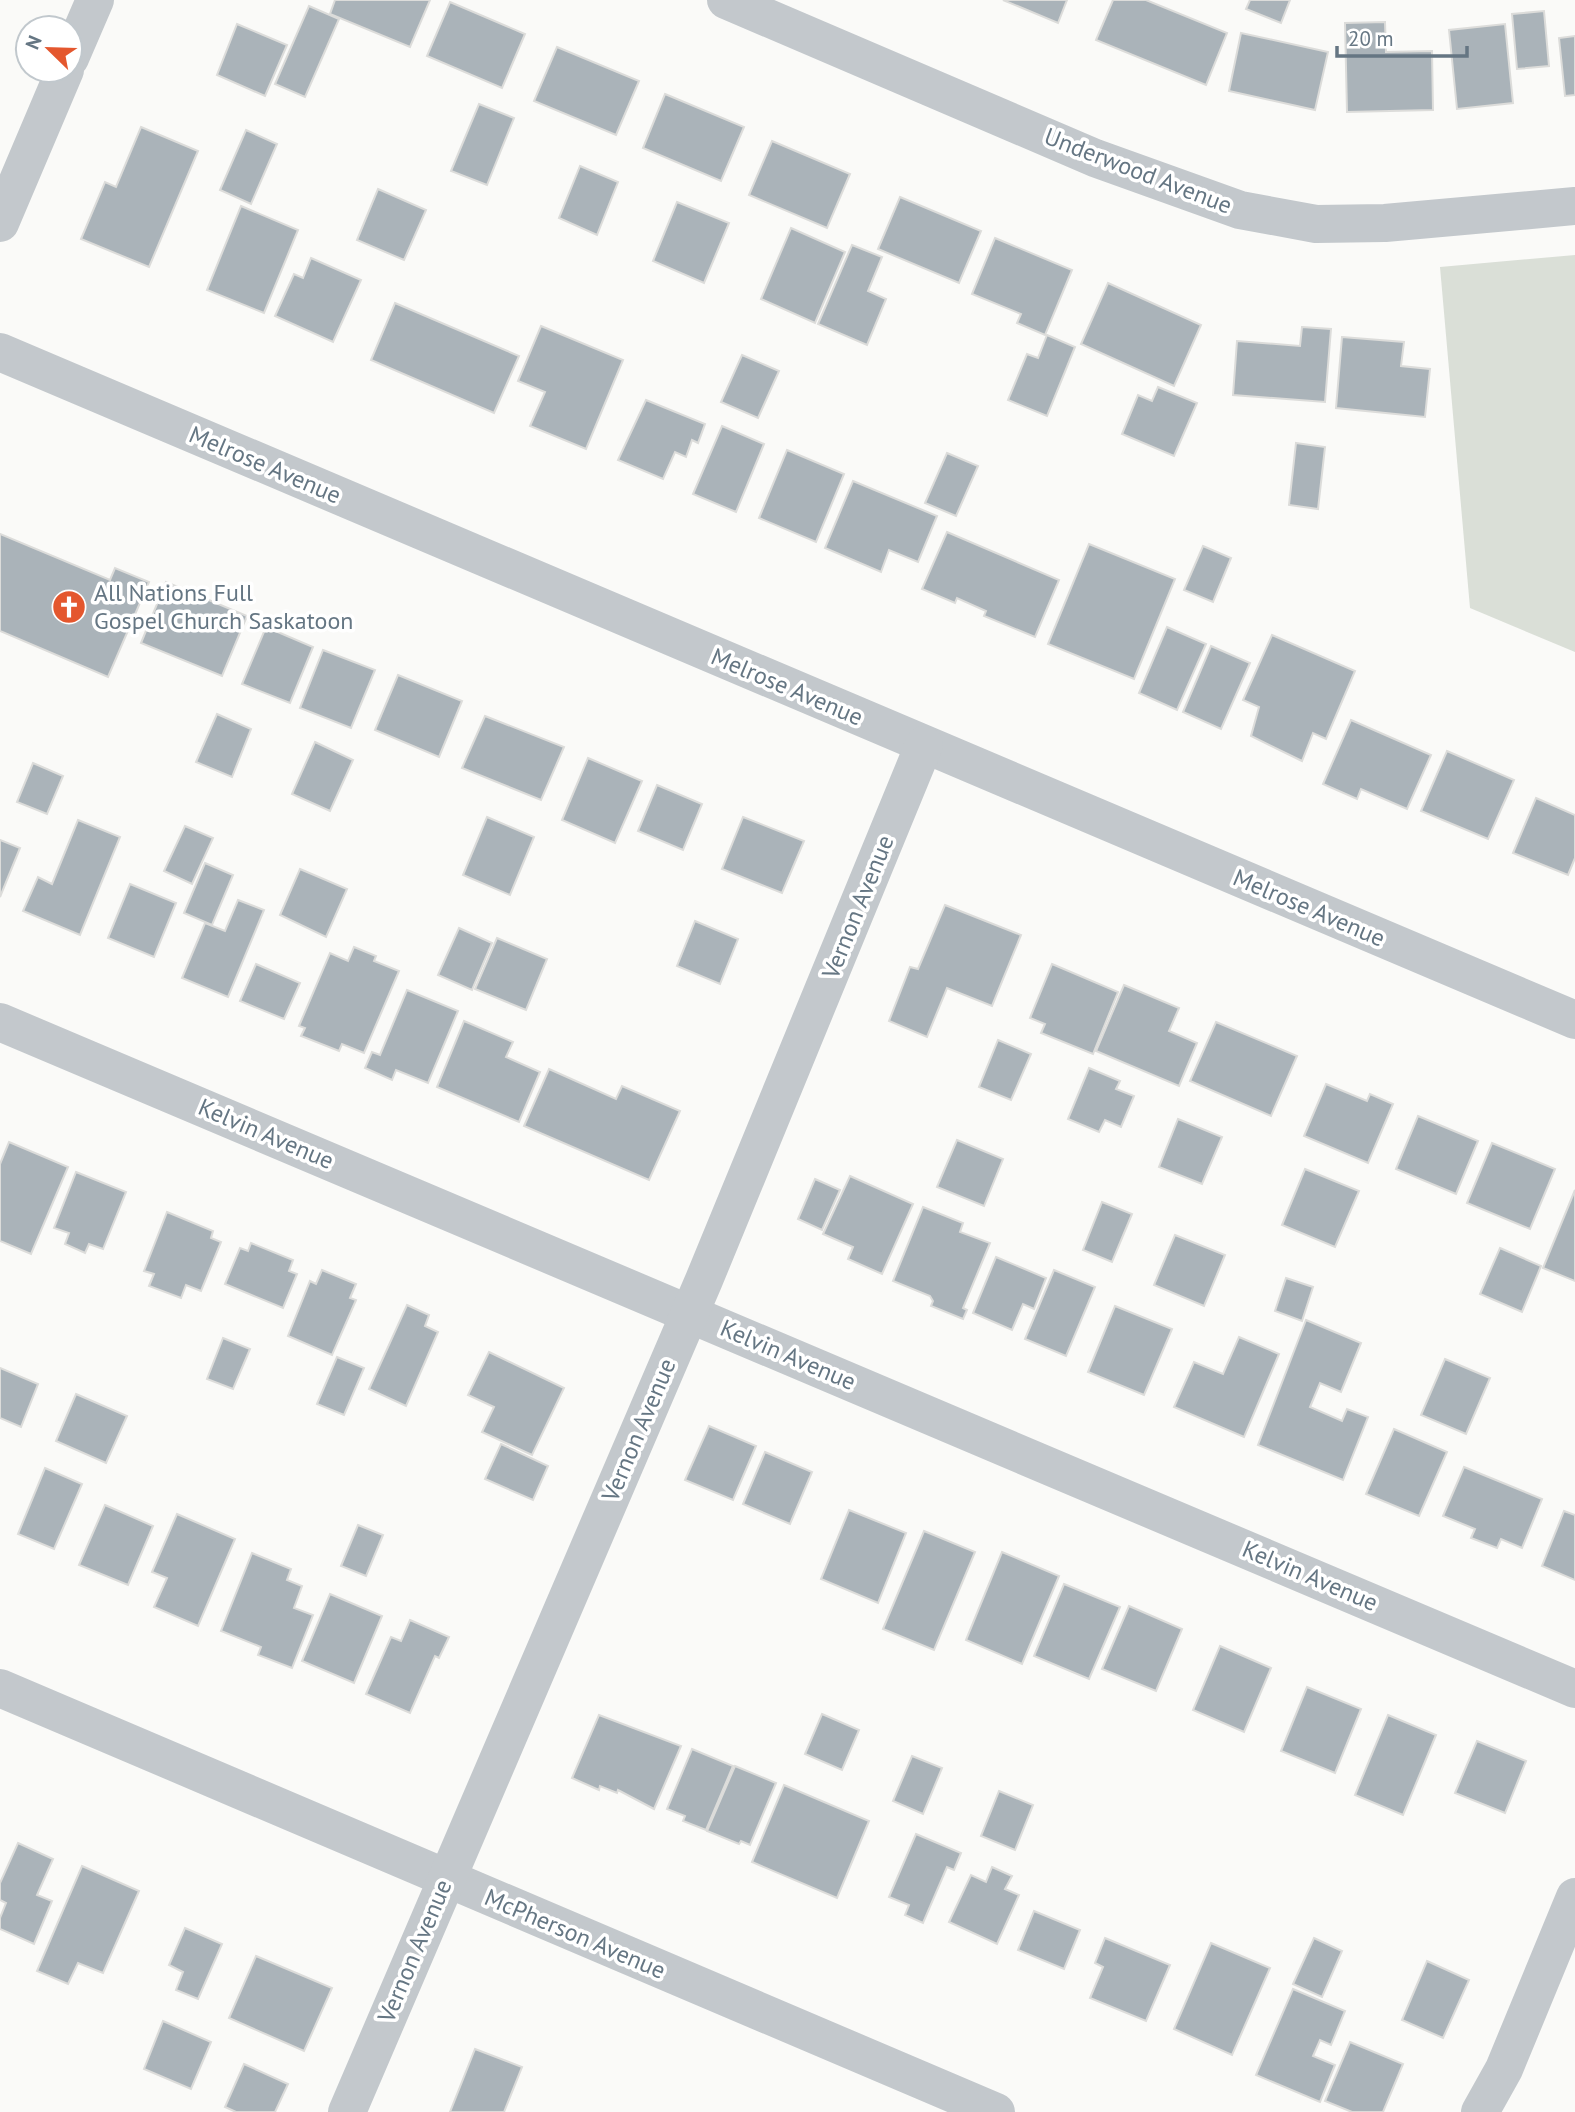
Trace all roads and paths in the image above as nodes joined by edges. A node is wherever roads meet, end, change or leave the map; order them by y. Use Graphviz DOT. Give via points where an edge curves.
graph roads {
  1 [pos="95,0"];
  2 [pos="726,0"];
  3 [pos="84,26"];
  4 [pos="59,84"];
  5 [pos="1575,206"];
  6 [pos="0,223"];
  7 [pos="0,352"];
  8 [pos="923,745"];
  9 [pos="1575,1020"];
  10 [pos="0,1022"];
  11 [pos="690,1313"];
  12 [pos="0,1688"];
  13 [pos="1575,1689"];
  14 [pos="445,1878"];
  15 [pos="1575,1897"];
  16 [pos="347,2112"];
  17 [pos="996,2112"];
  18 [pos="1480,2112"];
  1 -- 3 [label="street"];
  2 -- 5 [label="street, Underwood Avenue" via="1095,158 1240,210 1316,223 1385,223"];
  4 -- 6 [label="street"];
  7 -- 8 [label="street, Melrose Avenue"];
  8 -- 9 [label="street, Melrose Avenue"];
  8 -- 11 [label="street, Vernon Avenue"];
  10 -- 11 [label="street, Kelvin Avenue"];
  11 -- 13 [label="street, Kelvin Avenue"];
  11 -- 14 [label="street, Vernon Avenue"];
  12 -- 14 [label="street, McPherson Avenue"];
  14 -- 16 [label="street, Vernon Avenue"];
  14 -- 17 [label="street, McPherson Avenue"];
  15 -- 18 [label="street" via="1504,2069"];
}
